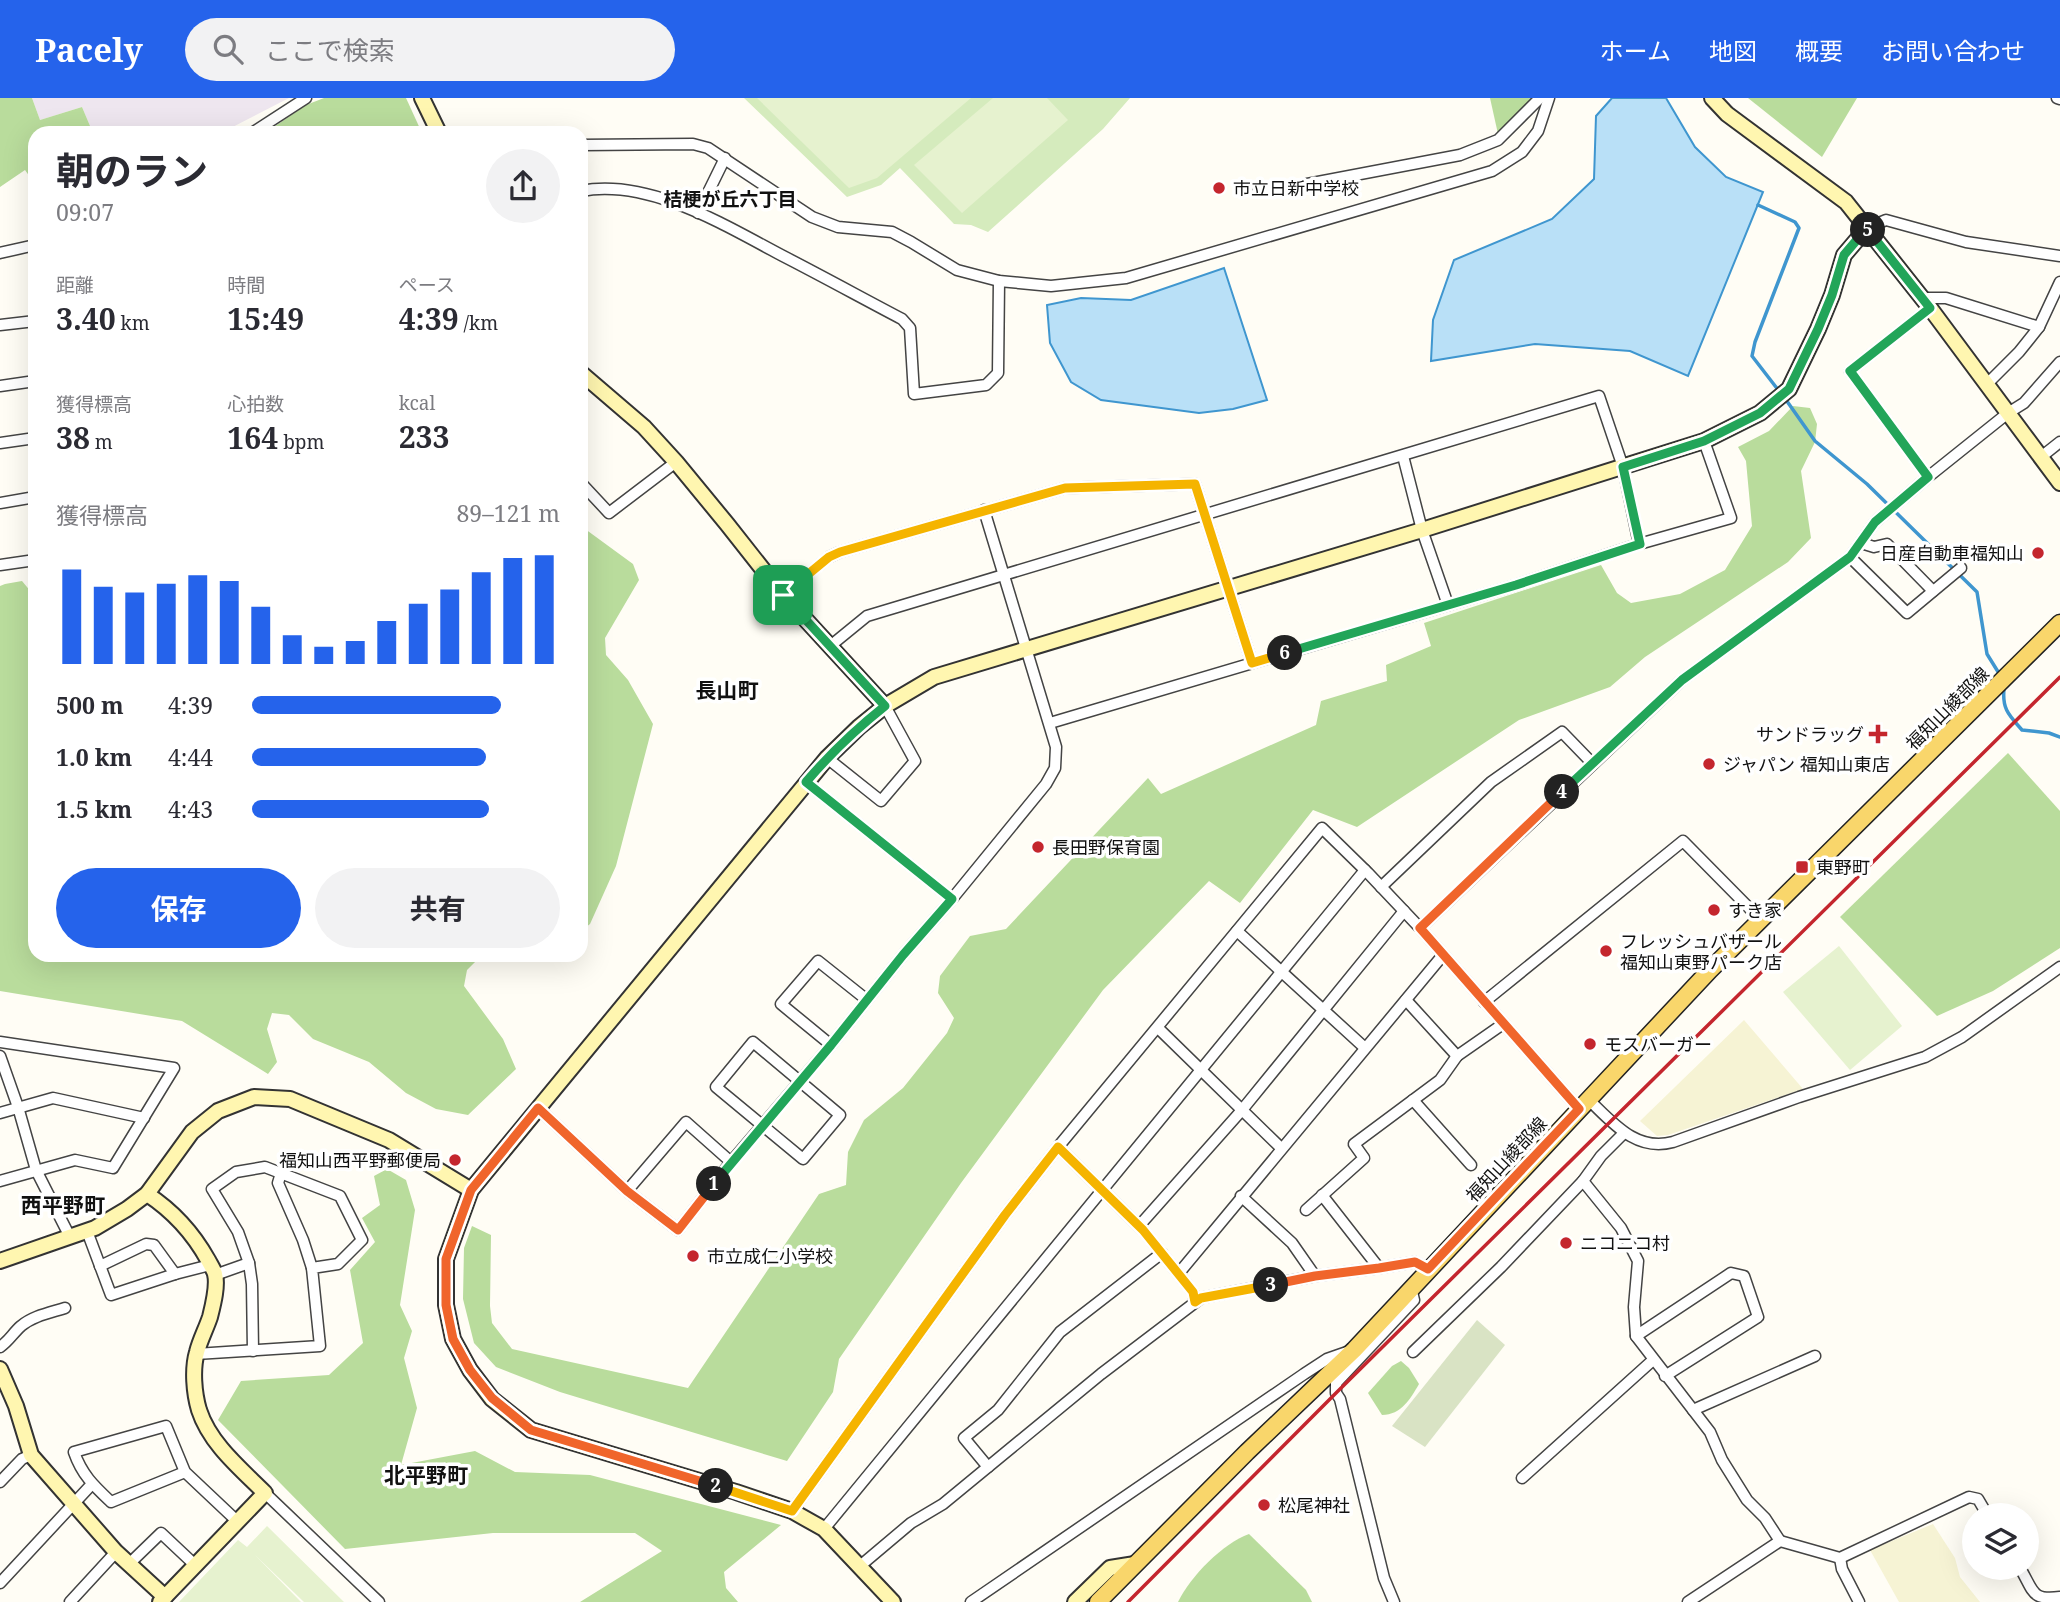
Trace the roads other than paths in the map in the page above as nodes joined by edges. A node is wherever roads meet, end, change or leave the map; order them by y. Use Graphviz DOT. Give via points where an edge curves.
graph roads {
  1 [pos="306,98"];
  2 [pos="422,98"];
  3 [pos="1540,98"];
  4 [pos="1549,98"];
  5 [pos="1712,98"];
  6 [pos="263,126"];
  7 [pos="436,126"];
  8 [pos="588,145"];
  9 [pos="725,158"];
  10 [pos="1258,187"];
  11 [pos="588,190"];
  12 [pos="698,213"];
  13 [pos="1867,228"];
  14 [pos="28,247"];
  15 [pos="0,253"];
  16 [pos="2060,256"];
  17 [pos="999,281"];
  18 [pos="2060,282"];
  19 [pos="1926,303"];
  20 [pos="28,322"];
  21 [pos="0,325"];
  22 [pos="2039,327"];
  23 [pos="2060,362"];
  24 [pos="588,379"];
  25 [pos="28,382"];
  26 [pos="1986,385"];
  27 [pos="0,386"];
  28 [pos="2008,413"];
  29 [pos="28,439"];
  30 [pos="1704,441"];
  31 [pos="2060,442"];
  32 [pos="0,443"];
  33 [pos="1404,456"];
  34 [pos="2041,457"];
  35 [pos="676,462"];
  36 [pos="1623,467"];
  37 [pos="1928,477"];
  38 [pos="2060,483"];
  39 [pos="588,490"];
  40 [pos="28,498"];
  41 [pos="0,503"];
  42 [pos="984,510"];
  43 [pos="1206,515"];
  44 [pos="1422,530"];
  45 [pos="1861,543"];
  46 [pos="1640,544"];
  47 [pos="1850,557"];
  48 [pos="28,561"];
  49 [pos="0,565"];
  50 [pos="1961,568"];
  51 [pos="1005,576"];
  52 [pos="1227,589"];
  53 [pos="1933,591"];
  54 [pos="783,595"];
  55 [pos="1448,605"];
  56 [pos="2060,623"];
  57 [pos="829,647"];
  58 [pos="1025,650"];
  59 [pos="1252,663"];
  60 [pos="885,706"];
  61 [pos="1051,723"];
  62 [pos="827,758"];
  63 [pos="1593,764"];
  64 [pos="806,782"];
  65 [pos="1365,870"];
  66 [pos="1381,887"];
  67 [pos="952,899"];
  68 [pos="1404,911"];
  69 [pos="1760,919"];
  70 [pos="1420,928"];
  71 [pos="1237,931"];
  72 [pos="1443,955"];
  73 [pos="2060,967"];
  74 [pos="1281,973"];
  75 [pos="867,1000"];
  76 [pos="1406,1000"];
  77 [pos="1484,1002"];
  78 [pos="1324,1012"];
  79 [pos="1503,1024"];
  80 [pos="1158,1028"];
  81 [pos="0,1042"];
  82 [pos="831,1045"];
  83 [pos="1365,1048"];
  84 [pos="0,1056"];
  85 [pos="1457,1056"];
  86 [pos="1200,1069"];
  87 [pos="800,1081"];
  88 [pos="1413,1100"];
  89 [pos="1584,1104"];
  90 [pos="18,1107"];
  91 [pos="538,1108"];
  92 [pos="1242,1110"];
  93 [pos="0,1113"];
  94 [pos="144,1118"];
  95 [pos="762,1126"];
  96 [pos="1624,1133"];
  97 [pos="1058,1147"];
  98 [pos="1281,1148"];
  99 [pos="731,1162"];
  100 [pos="1471,1165"];
  101 [pos="36,1170"];
  102 [pos="281,1173"];
  103 [pos="0,1181"];
  104 [pos="1583,1181"];
  105 [pos="471,1190"];
  106 [pos="1102,1190"];
  107 [pos="627,1191"];
  108 [pos="147,1194"];
  109 [pos="1322,1195"];
  110 [pos="1241,1196"];
  111 [pos="1306,1210"];
  112 [pos="1139,1226"];
  113 [pos="87,1231"];
  114 [pos="70,1237"];
  115 [pos="1162,1254"];
  116 [pos="0,1261"];
  117 [pos="249,1263"];
  118 [pos="100,1266"];
  119 [pos="312,1268"];
  120 [pos="1379,1268"];
  121 [pos="1428,1269"];
  122 [pos="213,1270"];
  123 [pos="1179,1273"];
  124 [pos="175,1274"];
  125 [pos="1315,1276"];
  126 [pos="1411,1287"];
  127 [pos="1195,1302"];
  128 [pos="65,1308"];
  129 [pos="1636,1336"];
  130 [pos="0,1347"];
  131 [pos="1354,1350"];
  132 [pos="253,1351"];
  133 [pos="1413,1352"];
  134 [pos="196,1354"];
  135 [pos="1815,1356"];
  136 [pos="1653,1360"];
  137 [pos="0,1369"];
  138 [pos="1665,1376"];
  139 [pos="1693,1410"];
  140 [pos="32,1455"];
  141 [pos="988,1467"];
  142 [pos="185,1472"];
  143 [pos="1522,1478"];
  144 [pos="0,1482"];
  145 [pos="92,1484"];
  146 [pos="265,1493"];
  147 [pos="1980,1503"];
  148 [pos="73,1504"];
  149 [pos="792,1511"];
  150 [pos="238,1522"];
  151 [pos="824,1529"];
  152 [pos="1780,1541"];
  153 [pos="116,1552"];
  154 [pos="1840,1558"];
  155 [pos="129,1564"];
  156 [pos="1135,1564"];
  157 [pos="195,1565"];
  158 [pos="860,1566"];
  159 [pos="2027,1580"];
  160 [pos="0,1583"];
  161 [pos="2060,1597"];
  162 [pos="163,1599"];
  163 [pos="70,1602"];
  164 [pos="379,1602"];
  165 [pos="893,1602"];
  166 [pos="971,1602"];
  167 [pos="1075,1602"];
  168 [pos="1098,1602"];
  169 [pos="1394,1602"];
  170 [pos="1688,1602"];
  171 [pos="1859,1602"];
  1 -- 6 [label="street"];
  2 -- 7 [label="street"];
  3 -- 10 [label="street" via="1498,140 1460,155 1281,189"];
  4 -- 17 [label="street" via="1538,131 1522,152 1492,171 1126,278 1051,286"];
  5 -- 13 [label="street" via="1846,202"];
  8 -- 9 [label="street" via="693,144"];
  9 -- 12 [label="street"];
  9 -- 17 [label="street" via="812,217 838,227 892,232 957,270"];
  11 -- 12 [label="street" via="648,194"];
  12 -- 17 [label="street" via="902,318 910,328 914,394 986,385 998,373"];
  13 -- 16 [label="street" via="1886,220 1966,242"];
  13 -- 19 [label="street"];
  13 -- 30 [label="street" via="1844,255 1832,295 1789,389 1760,413"];
  14 -- 15 [label="street"];
  18 -- 22 [label="street"];
  19 -- 22 [label="street" via="1946,298"];
  19 -- 26 [label="street"];
  19 -- 37 [label="street" via="1850,371"];
  20 -- 21 [label="street"];
  22 -- 26 [label="street"];
  23 -- 28 [label="street" via="2024,403"];
  24 -- 35 [label="street" via="644,426"];
  25 -- 27 [label="street"];
  26 -- 28 [label="street"];
  28 -- 34 [label="street"];
  28 -- 37 [label="street"];
  29 -- 32 [label="street"];
  30 -- 36 [label="street"];
  30 -- 46 [label="street" via="1731,518"];
  31 -- 34 [label="street"];
  33 -- 36 [label="street" via="1599,396"];
  33 -- 43 [label="street"];
  33 -- 44 [label="street"];
  34 -- 38 [label="street"];
  35 -- 39 [label="street" via="610,513"];
  35 -- 54 [label="street"];
  36 -- 44 [label="street"];
  36 -- 46 [label="street"];
  37 -- 45 [label="street" via="1875,522"];
  40 -- 41 [label="street"];
  42 -- 43 [label="street" via="1065,488 1195,484"];
  42 -- 51 [label="street"];
  42 -- 54 [label="street" via="840,552"];
  43 -- 51 [label="street"];
  43 -- 52 [label="street"];
  44 -- 52 [label="street"];
  44 -- 55 [label="street"];
  45 -- 47 [label="street"];
  45 -- 53 [label="street" via="1887,544"];
  46 -- 55 [label="street"];
  47 -- 53 [label="street" via="1907,613"];
  47 -- 63 [label="street" via="1682,680"];
  48 -- 49 [label="street"];
  50 -- 53 [label="street"];
  51 -- 57 [label="street" via="867,616"];
  51 -- 58 [label="street"];
  52 -- 58 [label="street"];
  52 -- 59 [label="street"];
  54 -- 57 [label="street"];
  55 -- 59 [label="street"];
  56 -- 69 [label="main road, 福知山綾部線"];
  57 -- 60 [label="street"];
  58 -- 60 [label="street" via="934,677"];
  58 -- 61 [label="street"];
  59 -- 61 [label="street"];
  60 -- 62 [label="street"];
  60 -- 62 [label="street" via="915,761 881,801"];
  61 -- 67 [label="street" via="1055,768 1046,784"];
  62 -- 64 [label="street"];
  63 -- 66 [label="street" via="1562,732 1491,782"];
  63 -- 70 [label="street"];
  64 -- 67 [label="street"];
  64 -- 91 [label="street"];
  65 -- 66 [label="street"];
  65 -- 71 [label="street" via="1322,828"];
  65 -- 74 [label="street"];
  66 -- 68 [label="street"];
  67 -- 75 [label="street"];
  68 -- 70 [label="street"];
  68 -- 78 [label="street"];
  69 -- 77 [label="street" via="1683,841"];
  69 -- 89 [label="main road, 福知山綾部線"];
  70 -- 72 [label="street"];
  71 -- 74 [label="street"];
  71 -- 80 [label="street"];
  72 -- 76 [label="street"];
  72 -- 77 [label="street"];
  73 -- 96 [label="street" via="1962,1037 1925,1057 1660,1146"];
  74 -- 78 [label="street"];
  74 -- 86 [label="street"];
  75 -- 82 [label="street"];
  75 -- 82 [label="street" via="818,961 781,1004"];
  76 -- 83 [label="street"];
  76 -- 85 [label="street"];
  77 -- 79 [label="street"];
  78 -- 83 [label="street"];
  78 -- 92 [label="street"];
  79 -- 85 [label="street"];
  79 -- 89 [label="street"];
  80 -- 86 [label="street"];
  80 -- 97 [label="street"];
  81 -- 94 [label="street" via="174,1068"];
  82 -- 87 [label="street"];
  83 -- 98 [label="street"];
  84 -- 90 [label="street"];
  85 -- 88 [label="street" via="1440,1080"];
  86 -- 92 [label="street"];
  86 -- 106 [label="street"];
  87 -- 95 [label="street"];
  87 -- 95 [label="street" via="840,1115 803,1159"];
  87 -- 95 [label="street" via="753,1042 716,1087"];
  88 -- 100 [label="street"];
  88 -- 109 [label="street" via="1353,1144 1364,1158"];
  89 -- 96 [label="street"];
  89 -- 121 [label="main road, 福知山綾部線"];
  90 -- 93 [label="street"];
  90 -- 94 [label="street" via="53,1098"];
  90 -- 101 [label="street"];
  91 -- 105 [label="street"];
  91 -- 107 [label="street"];
  92 -- 98 [label="street"];
  92 -- 112 [label="street"];
  94 -- 101 [label="street" via="113,1168 75,1160"];
  95 -- 99 [label="street"];
  96 -- 104 [label="street"];
  97 -- 106 [label="street"];
  97 -- 149 [label="street"];
  98 -- 110 [label="street"];
  99 -- 107 [label="street" via="678,1230"];
  99 -- 107 [label="street" via="686,1122"];
  101 -- 103 [label="street"];
  101 -- 114 [label="street"];
  102 -- 117 [label="street" via="265,1167 236,1172 212,1189 238,1232"];
  102 -- 119 [label="street" via="278,1183"];
  102 -- 119 [label="street" via="340,1196 362,1240 338,1264"];
  104 -- 129 [label="street" via="1621,1228 1638,1261"];
  104 -- 133 [label="street"];
  105 -- 108 [label="street" via="377,1135 290,1100 254,1097 218,1111 192,1132"];
  105 -- 149 [label="street" via="446,1259 446,1305 453,1339 492,1398 531,1430"];
  106 -- 112 [label="street"];
  106 -- 151 [label="street"];
  108 -- 113 [label="street"];
  108 -- 122 [label="street" via="186,1227"];
  109 -- 111 [label="street"];
  109 -- 120 [label="street"];
  110 -- 123 [label="street"];
  110 -- 125 [label="street" via="1292,1243"];
  112 -- 115 [label="street"];
  113 -- 114 [label="street"];
  113 -- 118 [label="street"];
  114 -- 116 [label="street"];
  115 -- 123 [label="street"];
  115 -- 141 [label="street" via="1060,1332 998,1410 964,1438"];
  117 -- 122 [label="street"];
  117 -- 132 [label="street"];
  118 -- 124 [label="street" via="146,1244 154,1245"];
  118 -- 124 [label="street" via="111,1295"];
  119 -- 132 [label="street" via="320,1346"];
  120 -- 121 [label="street" via="1415,1262"];
  120 -- 125 [label="street"];
  121 -- 126 [label="main road, 福知山綾部線"];
  122 -- 124 [label="street"];
  122 -- 134 [label="street" via="214,1298"];
  123 -- 127 [label="street"];
  125 -- 127 [label="street"];
  126 -- 131 [label="main road, 福知山綾部線"];
  126 -- 169 [label="street" via="1414,1300 1336,1383 1384,1578"];
  127 -- 141 [label="street"];
  128 -- 130 [label="street" via="32,1318"];
  129 -- 136 [label="street"];
  129 -- 138 [label="street" via="1731,1273 1744,1276 1758,1317"];
  131 -- 156 [label="main road, 福知山綾部線"];
  131 -- 166 [label="street" via="1327,1359 1304,1374"];
  132 -- 134 [label="street"];
  134 -- 146 [label="street" via="194,1384 208,1432"];
  135 -- 139 [label="street"];
  136 -- 138 [label="street"];
  136 -- 143 [label="street"];
  137 -- 140 [label="street"];
  138 -- 139 [label="street"];
  139 -- 152 [label="street" via="1747,1500"];
  140 -- 144 [label="street"];
  140 -- 148 [label="street"];
  141 -- 158 [label="street"];
  142 -- 145 [label="street" via="111,1502"];
  142 -- 145 [label="street" via="166,1426 74,1452"];
  142 -- 150 [label="street"];
  145 -- 148 [label="street"];
  146 -- 150 [label="street"];
  146 -- 164 [label="street"];
  147 -- 154 [label="street" via="1969,1497"];
  148 -- 153 [label="street"];
  148 -- 160 [label="street"];
  149 -- 151 [label="street"];
  150 -- 157 [label="street"];
  151 -- 158 [label="street"];
  152 -- 154 [label="street"];
  152 -- 170 [label="street"];
  153 -- 155 [label="street"];
  153 -- 163 [label="street"];
  154 -- 171 [label="street"];
  155 -- 157 [label="street" via="161,1532"];
  155 -- 162 [label="street"];
  156 -- 167 [label="street" via="1110,1568"];
  156 -- 168 [label="main road, 福知山綾部線"];
  157 -- 162 [label="street"];
  158 -- 165 [label="street"];
  159 -- 161 [label="street" via="2037,1596"];
}
